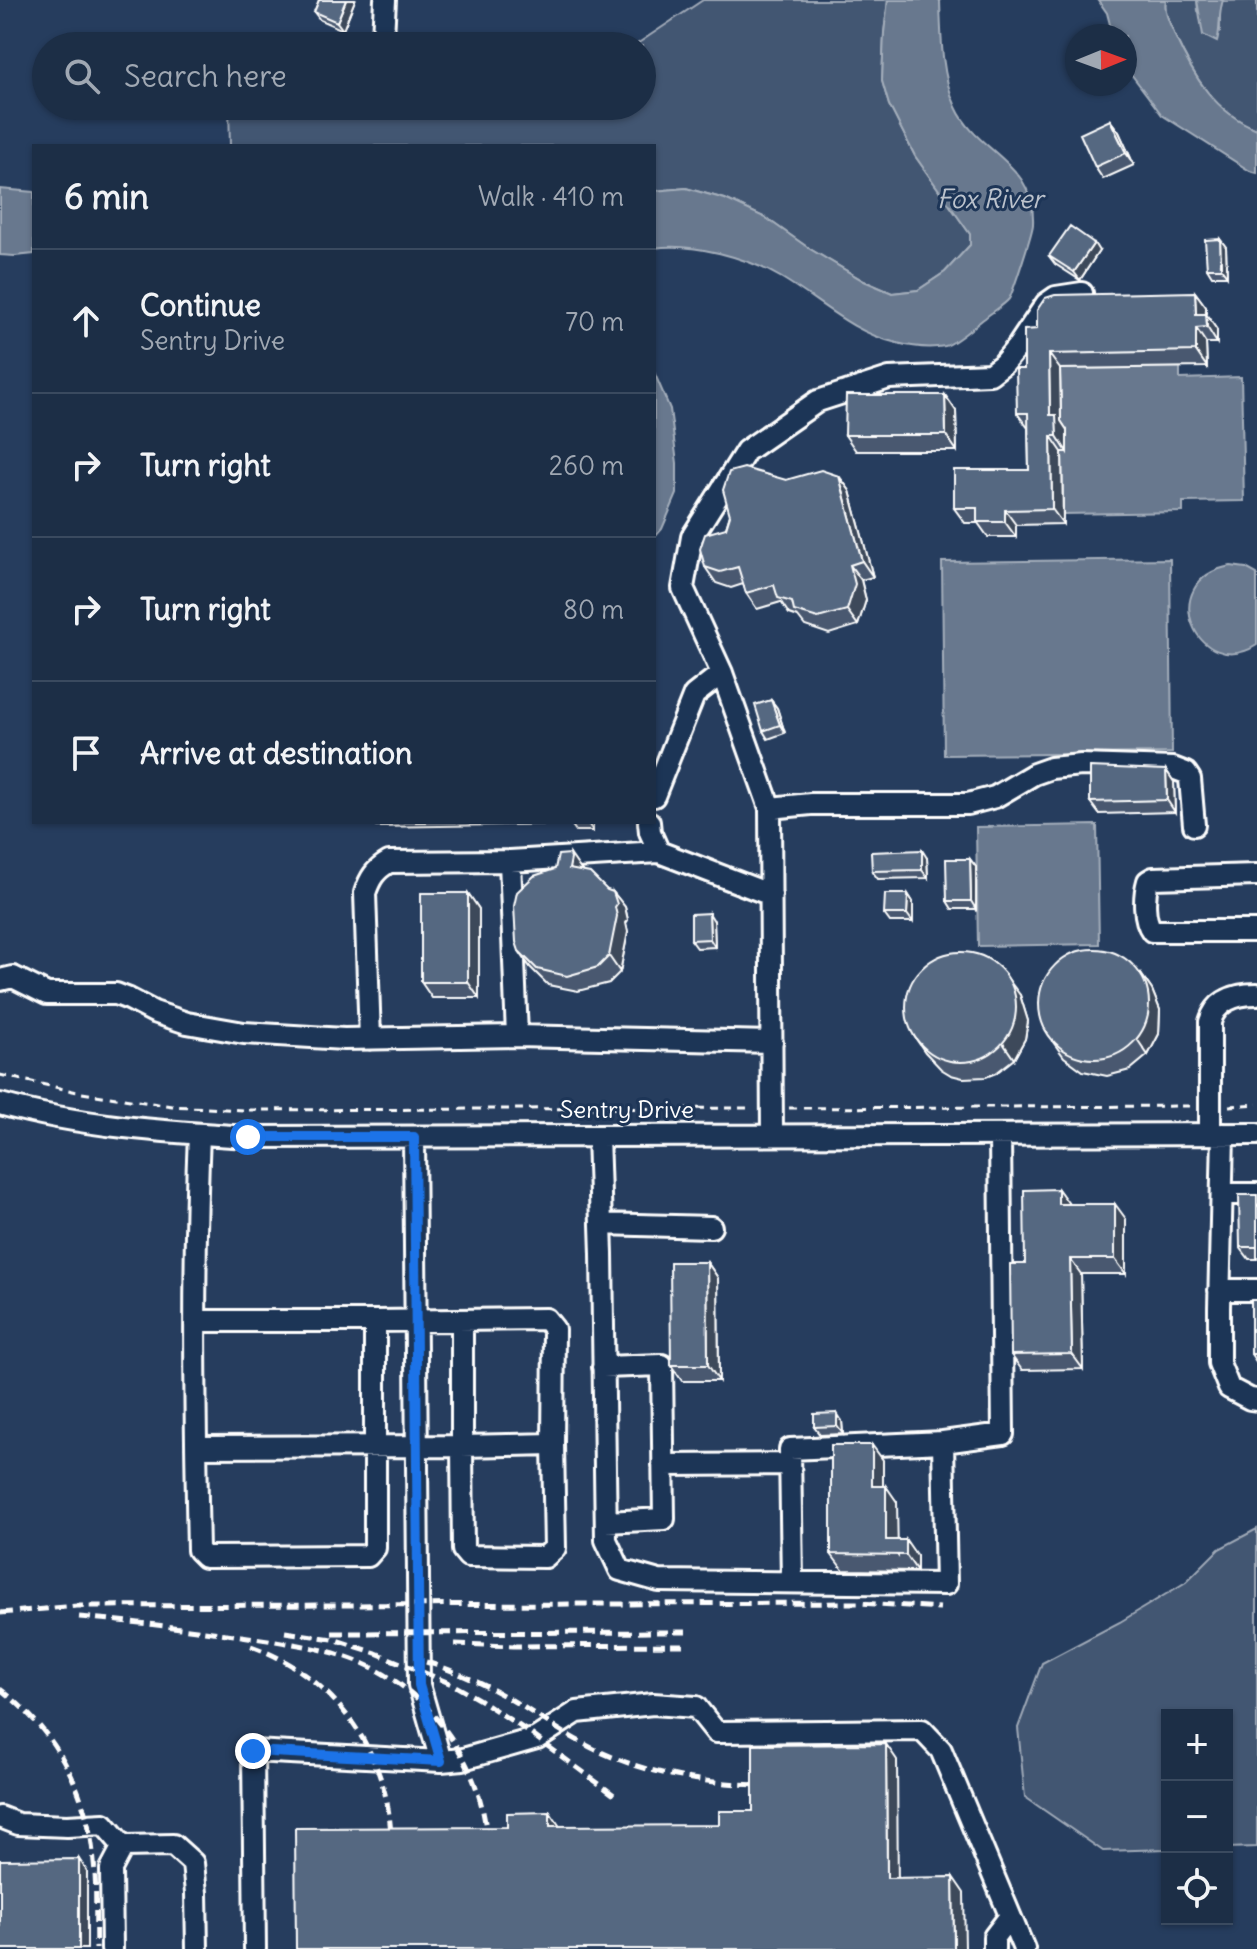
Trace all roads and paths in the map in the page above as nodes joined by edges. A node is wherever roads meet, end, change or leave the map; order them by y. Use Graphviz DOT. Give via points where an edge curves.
graph roads {
  1 [pos="385,0"];
  2 [pos="383,32"];
  3 [pos="1082,293"];
  4 [pos="722,673"];
  5 [pos="656,791"];
  6 [pos="770,808"];
  7 [pos="649,824"];
  8 [pos="1194,825"];
  9 [pos="659,852"];
  10 [pos="510,861"];
  11 [pos="1257,875"];
  12 [pos="771,895"];
  13 [pos="1257,931"];
  14 [pos="0,980"];
  15 [pos="1257,994"];
  16 [pos="517,1036"];
  17 [pos="370,1039"];
  18 [pos="772,1042"];
  19 [pos="0,1075"];
  20 [pos="0,1104"];
  21 [pos="1257,1104"];
  22 [pos="1209,1106"];
  23 [pos="772,1108"];
  24 [pos="199,1134"];
  25 [pos="1217,1134"];
  26 [pos="1257,1134"];
  27 [pos="772,1135"];
  28 [pos="1000,1135"];
  29 [pos="598,1136"];
  30 [pos="414,1137"];
  31 [pos="1222,1194"];
  32 [pos="1257,1194"];
  33 [pos="601,1224"];
  34 [pos="711,1227"];
  35 [pos="1219,1290"];
  36 [pos="1257,1290"];
  37 [pos="196,1321"];
  38 [pos="375,1321"];
  39 [pos="415,1321"];
  40 [pos="462,1321"];
  41 [pos="603,1367"];
  42 [pos="1257,1400"];
  43 [pos="943,1442"];
  44 [pos="553,1444"];
  45 [pos="416,1446"];
  46 [pos="462,1446"];
  47 [pos="196,1447"];
  48 [pos="375,1447"];
  49 [pos="790,1464"];
  50 [pos="663,1465"];
  51 [pos="606,1522"];
  52 [pos="792,1582"];
  53 [pos="441,1761"];
  54 [pos="0,1817"];
  55 [pos="123,1846"];
  56 [pos="1010,1916"];
  57 [pos="112,1949"];
  58 [pos="197,1949"];
  59 [pos="255,1949"];
  60 [pos="994,1949"];
  61 [pos="1024,1949"];
  1 -- 2 [label="street"];
  3 -- 4 [label="street" via="1046,304 1018,346 990,374 889,378 818,401 746,451 692,537 683,588"];
  4 -- 5 [label="street" via="694,695"];
  4 -- 6 [label="street"];
  6 -- 8 [label="street" via="968,804 995,797 1051,768 1173,768 1190,779"];
  6 -- 12 [label="street"];
  7 -- 9 [label="street"];
  9 -- 10 [label="street"];
  9 -- 12 [label="street"];
  10 -- 16 [label="street"];
  10 -- 17 [label="street" via="389,862 377,869 365,893"];
  11 -- 13 [label="street" via="1153,878 1146,889 1152,931"];
  12 -- 18 [label="street"];
  14 -- 17 [label="street" via="13,977 47,994 116,994 187,1023 244,1033"];
  15 -- 22 [label="street" via="1224,1001 1212,1013"];
  16 -- 17 [label="street"];
  16 -- 18 [label="street"];
  18 -- 23 [label="street"];
  19 -- 23 [label="path" via="172,1106 244,1110"];
  20 -- 24 [label="street, Sentry Drive" via="91,1122"];
  21 -- 22 [label="path"];
  22 -- 23 [label="path"];
  22 -- 25 [label="street"];
  23 -- 27 [label="street"];
  24 -- 30 [label="street, Sentry Drive"];
  24 -- 37 [label="street"];
  25 -- 26 [label="street, Sentry Drive"];
  25 -- 28 [label="street, Sentry Drive"];
  25 -- 31 [label="street"];
  27 -- 28 [label="street, Sentry Drive"];
  27 -- 29 [label="street, Sentry Drive"];
  28 -- 43 [label="street" via="1003,1434"];
  29 -- 30 [label="street, Sentry Drive"];
  29 -- 33 [label="street"];
  30 -- 39 [label="street"];
  31 -- 32 [label="street"];
  31 -- 35 [label="street"];
  33 -- 34 [label="street"];
  33 -- 41 [label="street"];
  35 -- 36 [label="street"];
  35 -- 42 [label="street" via="1219,1363 1229,1388"];
  37 -- 38 [label="street"];
  37 -- 47 [label="street"];
  38 -- 39 [label="street"];
  38 -- 48 [label="street"];
  39 -- 40 [label="street"];
  39 -- 45 [label="street"];
  40 -- 44 [label="street" via="546,1319 554,1329"];
  40 -- 46 [label="street"];
  41 -- 50 [label="street" via="662,1365"];
  41 -- 51 [label="street"];
  43 -- 49 [label="street" via="790,1449"];
  43 -- 52 [label="street" via="946,1584"];
  44 -- 46 [label="street"];
  44 -- 46 [label="street" via="555,1548 545,1557 468,1556 463,1550"];
  45 -- 46 [label="street"];
  45 -- 48 [label="street"];
  45 -- 53 [label="street" via="419,1685"];
  47 -- 48 [label="street"];
  47 -- 48 [label="street" via="198,1550 205,1557 368,1556 375,1548"];
  49 -- 50 [label="street"];
  49 -- 52 [label="street"];
  50 -- 51 [label="street" via="664,1519"];
  51 -- 52 [label="street" via="606,1540 620,1570 659,1581"];
  53 -- 56 [label="street" via="537,1738 577,1712 653,1704 696,1707 716,1732 922,1730 941,1750"];
  53 -- 59 [label="street" via="253,1751"];
  54 -- 55 [label="street" via="18,1824 104,1824"];
  55 -- 57 [label="street" via="111,1869"];
  55 -- 58 [label="street" via="173,1845 193,1863"];
  56 -- 60 [label="street" via="994,1937"];
  56 -- 61 [label="street"];
}
